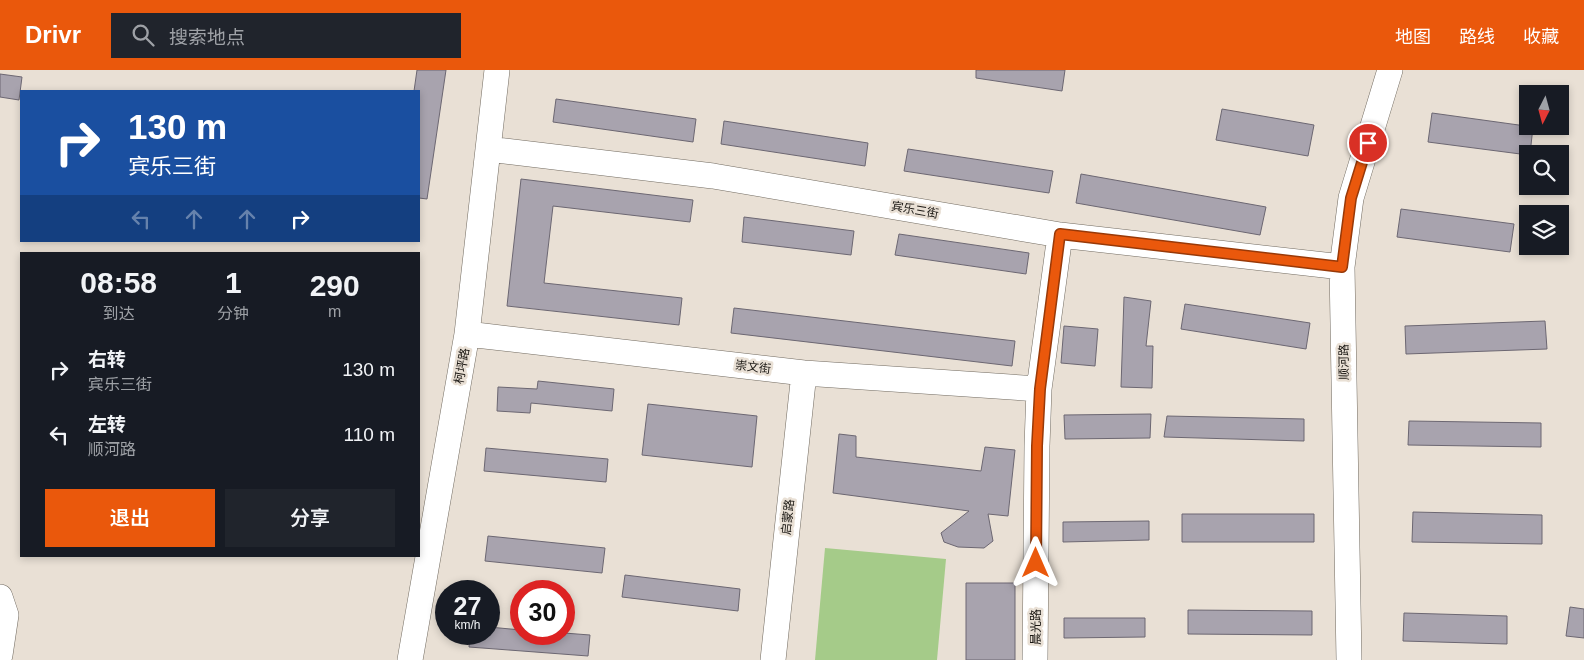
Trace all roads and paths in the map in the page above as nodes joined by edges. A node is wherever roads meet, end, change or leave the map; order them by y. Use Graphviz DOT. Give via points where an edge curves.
graph roads {
  1 [pos="497,70"];
  2 [pos="1390,70"];
  3 [pos="488,149"];
  4 [pos="1060,234"];
  5 [pos="1342,267"];
  6 [pos="467,334"];
  7 [pos="804,373"];
  8 [pos="1040,389"];
  9 [pos="0,597"];
  10 [pos="0,655"];
  11 [pos="410,660"];
  12 [pos="773,660"];
  13 [pos="1035,660"];
  14 [pos="1349,660"];
  1 -- 3 [label="street, 柯坪路"];
  2 -- 5 [label="street, 顺河路" via="1351,198"];
  3 -- 4 [label="street, 宾乐三街" via="713,176"];
  3 -- 6 [label="street, 柯坪路"];
  4 -- 5 [label="street, 宾乐三街"];
  4 -- 8 [label="street, 晨光路"];
  5 -- 14 [label="street, 顺河路"];
  6 -- 7 [label="street, 崇文街"];
  6 -- 11 [label="street, 柯坪路"];
  7 -- 8 [label="street, 崇文街"];
  7 -- 12 [label="street, 启蒙路"];
  8 -- 13 [label="street, 晨光路"];
  9 -- 10 [label="street" via="6,615"];
}
